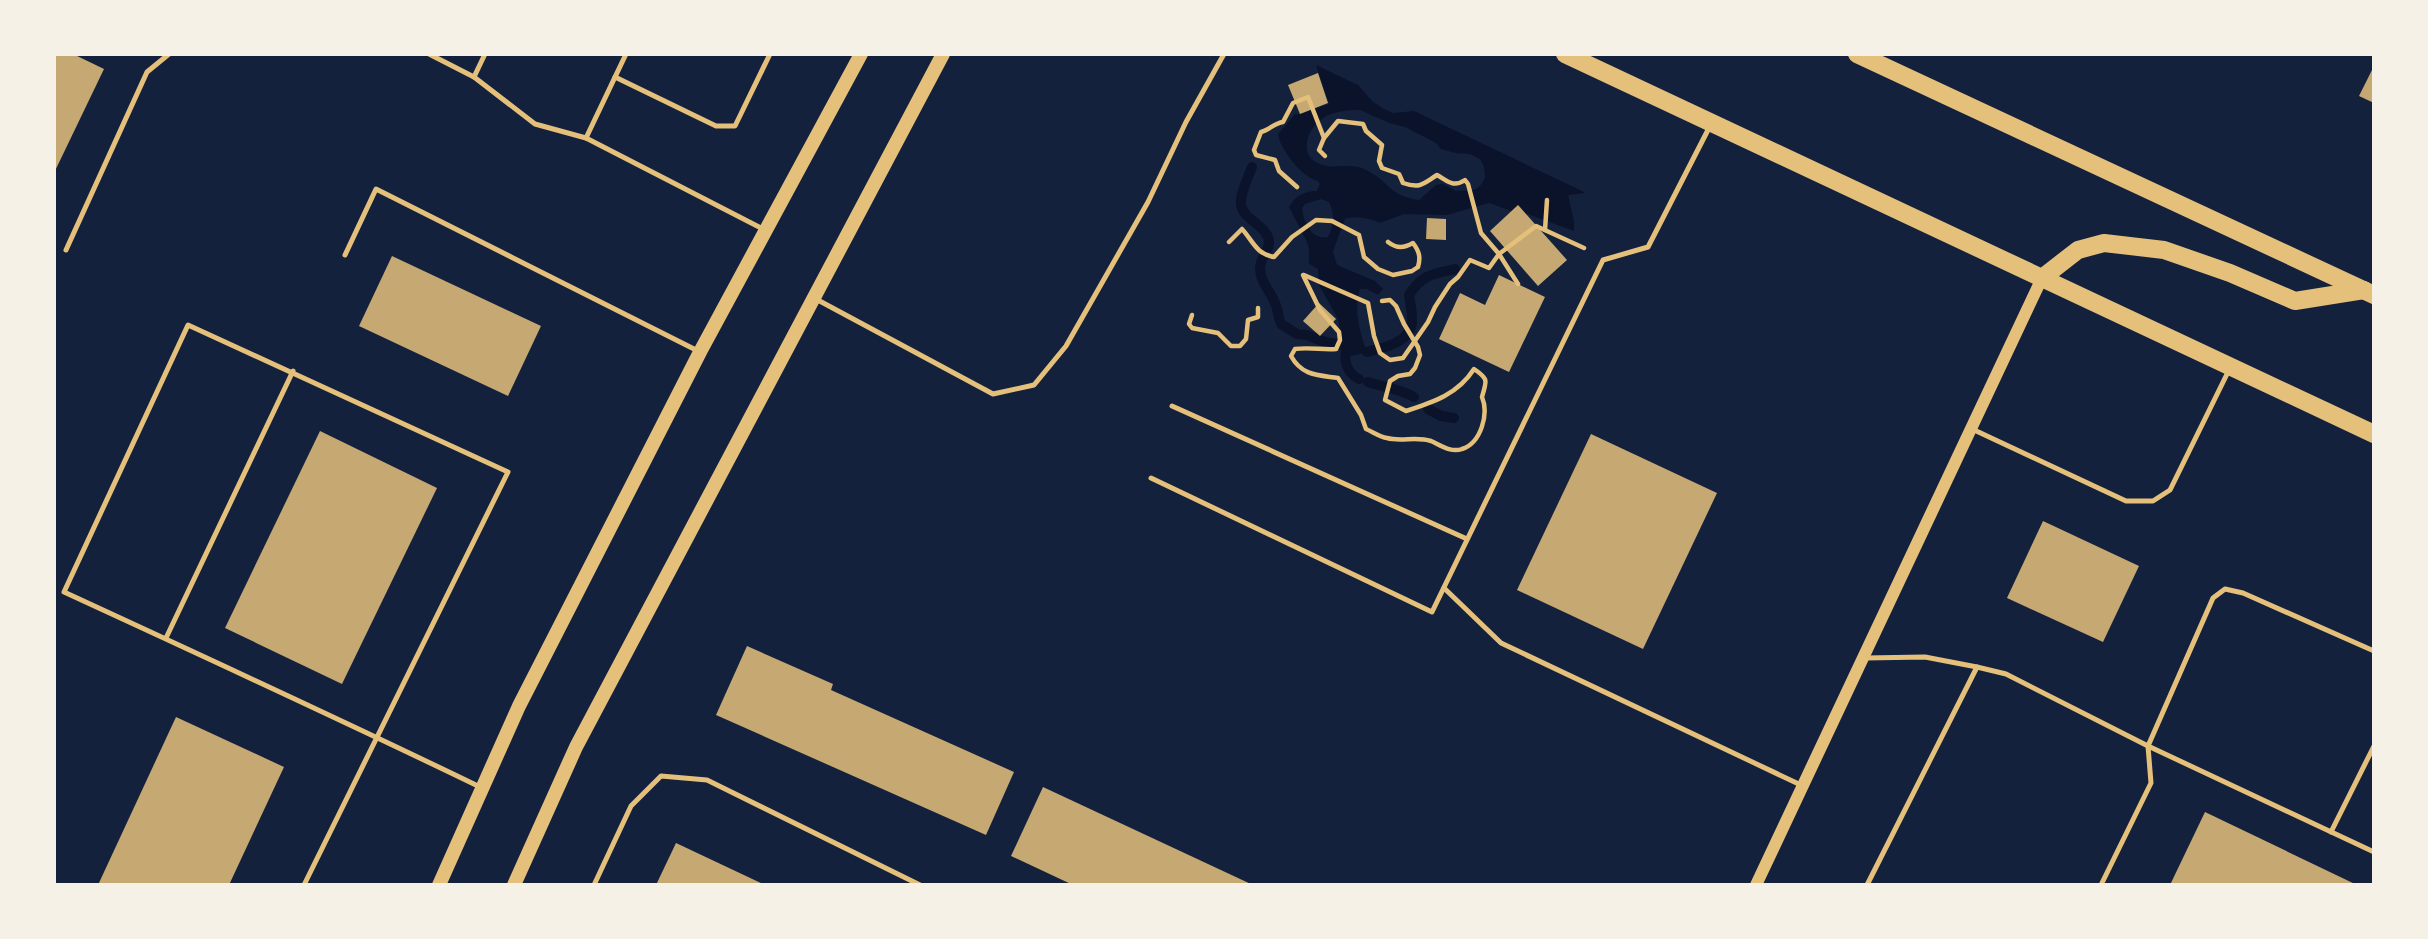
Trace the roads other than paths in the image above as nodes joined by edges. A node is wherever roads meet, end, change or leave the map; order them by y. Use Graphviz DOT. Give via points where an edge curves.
graph roads {
  1 [pos="169,54"];
  2 [pos="429,54"];
  3 [pos="485,54"];
  4 [pos="626,54"];
  5 [pos="770,54"];
  6 [pos="861,54"];
  7 [pos="943,54"];
  8 [pos="1224,54"];
  9 [pos="1565,54"];
  10 [pos="1857,54"];
  11 [pos="615,76"];
  12 [pos="474,77"];
  13 [pos="1711,123"];
  14 [pos="586,138"];
  15 [pos="766,230"];
  16 [pos="66,250"];
  17 [pos="345,256"];
  18 [pos="2042,278"];
  19 [pos="2369,292"];
  20 [pos="813,298"];
  21 [pos="700,352"];
  22 [pos="2230,367"];
  23 [pos="293,371"];
  24 [pos="1172,405"];
  25 [pos="1971,429"];
  26 [pos="2374,435"];
  27 [pos="1151,478"];
  28 [pos="1467,539"];
  29 [pos="1444,588"];
  30 [pos="166,638"];
  31 [pos="2374,651"];
  32 [pos="1863,658"];
  33 [pos="1977,667"];
  34 [pos="377,737"];
  35 [pos="2148,746"];
  36 [pos="2374,746"];
  37 [pos="1803,786"];
  38 [pos="483,788"];
  39 [pos="2332,832"];
  40 [pos="2374,852"];
  41 [pos="304,885"];
  42 [pos="439,885"];
  43 [pos="514,885"];
  44 [pos="594,885"];
  45 [pos="920,885"];
  46 [pos="1756,885"];
  47 [pos="1867,885"];
  48 [pos="2101,885"];
  1 -- 16 [label="lane" via="147,72"];
  2 -- 12 [label="lane"];
  3 -- 12 [label="lane"];
  4 -- 11 [label="lane"];
  5 -- 11 [label="lane" via="735,126 716,126"];
  6 -- 15 [label="main road"];
  7 -- 20 [label="main road"];
  8 -- 20 [label="lane" via="1148,202 1066,346 1034,385 993,394"];
  9 -- 13 [label="main road"];
  10 -- 19 [label="main road"];
  11 -- 14 [label="lane"];
  12 -- 14 [label="lane" via="535,124"];
  13 -- 18 [label="main road"];
  13 -- 28 [label="lane" via="1648,247 1603,260"];
  14 -- 15 [label="lane"];
  15 -- 21 [label="main road"];
  17 -- 21 [label="lane" via="376,188"];
  18 -- 19 [label="main road" via="2078,250 2104,243 2164,250 2295,301"];
  18 -- 22 [label="main road"];
  18 -- 25 [label="street"];
  20 -- 43 [label="main road" via="576,747"];
  21 -- 38 [label="main road" via="519,706"];
  22 -- 25 [label="lane" via="2170,490 2153,501 2126,501"];
  22 -- 26 [label="main road"];
  23 -- 30 [label="lane"];
  23 -- 30 [label="lane" via="188,325 64,592"];
  23 -- 34 [label="lane" via="508,472"];
  24 -- 28 [label="lane"];
  25 -- 32 [label="street"];
  27 -- 29 [label="lane" via="1432,612"];
  28 -- 29 [label="lane"];
  29 -- 37 [label="lane" via="1501,643"];
  30 -- 34 [label="lane"];
  31 -- 35 [label="lane" via="2225,589 2213,598"];
  32 -- 33 [label="lane" via="1925,657"];
  32 -- 37 [label="street"];
  33 -- 35 [label="lane" via="2006,674"];
  33 -- 47 [label="lane"];
  34 -- 38 [label="lane"];
  34 -- 41 [label="lane"];
  35 -- 39 [label="lane"];
  35 -- 48 [label="lane" via="2151,783"];
  36 -- 39 [label="lane"];
  37 -- 46 [label="street"];
  38 -- 42 [label="main road"];
  39 -- 40 [label="lane"];
  44 -- 45 [label="lane" via="631,806 661,776 707,780"];
}
